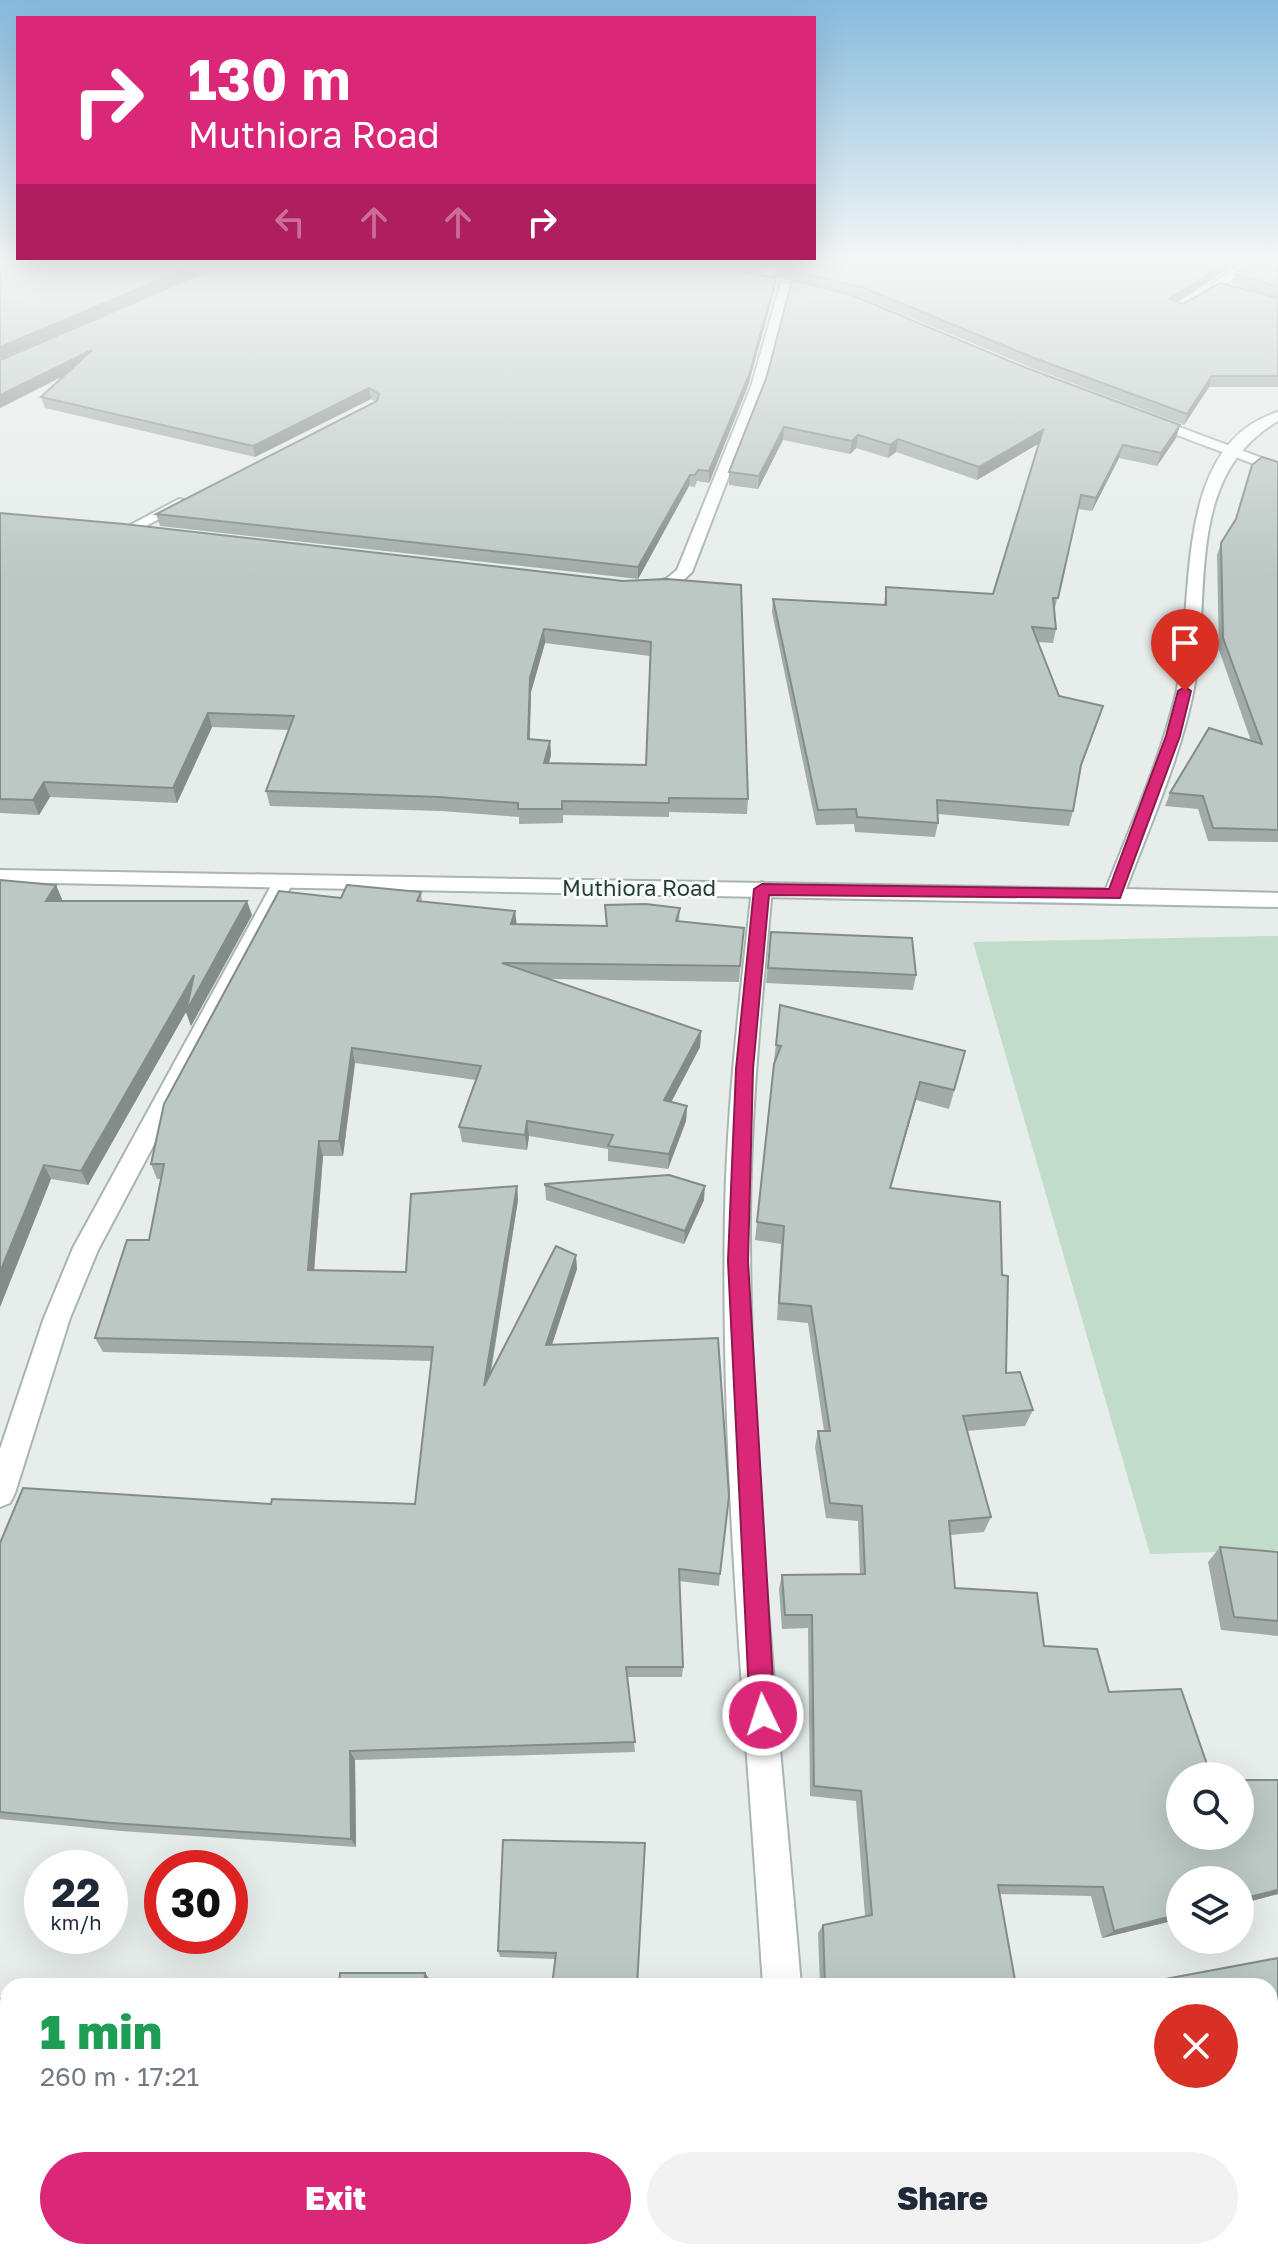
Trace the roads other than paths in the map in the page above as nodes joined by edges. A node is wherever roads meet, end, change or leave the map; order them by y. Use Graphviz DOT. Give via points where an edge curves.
graph roads {
  1 [pos="764,367"];
  2 [pos="1129,412"];
  3 [pos="1278,416"];
  4 [pos="1232,450"];
  5 [pos="1278,469"];
  6 [pos="195,497"];
  7 [pos="159,533"];
  8 [pos="623,587"];
  9 [pos="0,876"];
  10 [pos="281,886"];
  11 [pos="762,889"];
  12 [pos="1114,894"];
  13 [pos="1278,900"];
  14 [pos="0,1493"];
  15 [pos="781,1978"];
  1 -- 8 [label="street" via="684,572 660,587"];
  2 -- 4 [label="street"];
  3 -- 4 [label="street"];
  4 -- 5 [label="street"];
  4 -- 12 [label="street" via="1205,513 1196,626 1173,736"];
  6 -- 7 [label="street" via="121,529"];
  9 -- 10 [label="street, Muthiora Road"];
  10 -- 11 [label="street, Muthiora Road"];
  10 -- 14 [label="street" via="86,1248 57,1318"];
  11 -- 12 [label="street, Muthiora Road"];
  11 -- 15 [label="street" via="745,1069 738,1261 750,1534"];
  12 -- 13 [label="street, Muthiora Road"];
}
